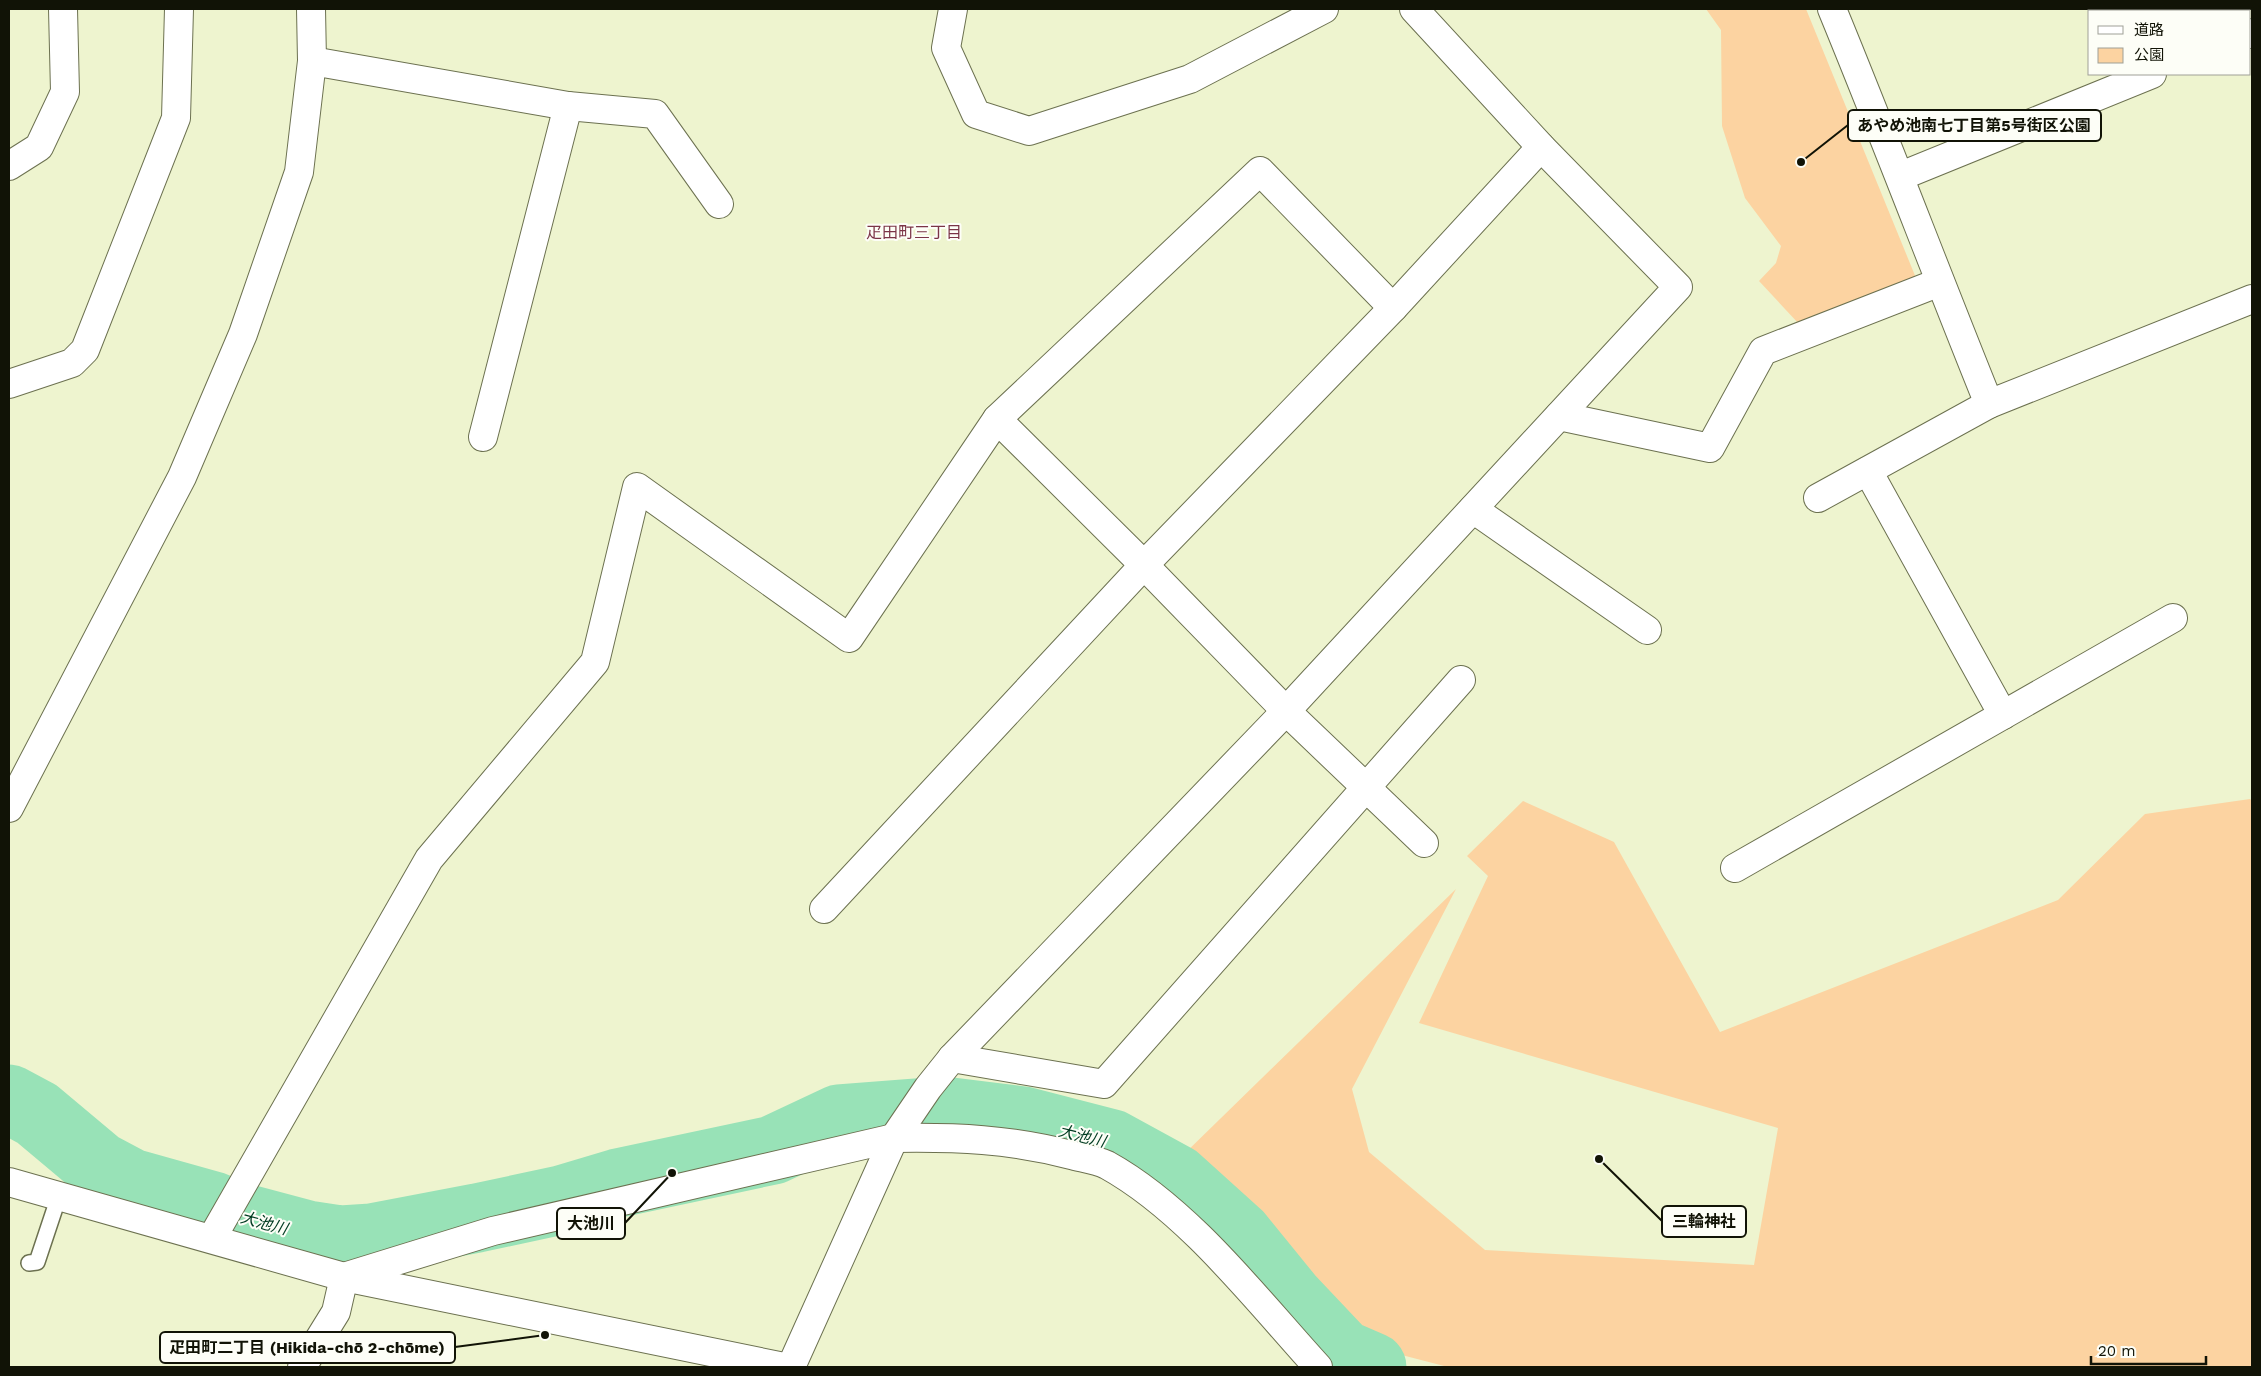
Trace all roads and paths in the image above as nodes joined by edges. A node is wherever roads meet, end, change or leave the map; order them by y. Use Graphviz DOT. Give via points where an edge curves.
graph roads {
  1 [pos="63,9"];
  2 [pos="179,9"];
  3 [pos="311,9"];
  4 [pos="953,9"];
  5 [pos="1324,9"];
  6 [pos="1414,9"];
  7 [pos="1832,9"];
  8 [pos="312,61"];
  9 [pos="2150,75"];
  10 [pos="568,106"];
  11 [pos="1541,147"];
  12 [pos="9,166"];
  13 [pos="1901,176"];
  14 [pos="719,204"];
  15 [pos="1940,282"];
  16 [pos="2252,300"];
  17 [pos="1393,308"];
  18 [pos="9,384"];
  19 [pos="1989,404"];
  20 [pos="1559,416"];
  21 [pos="997,419"];
  22 [pos="484,437"];
  23 [pos="1868,471"];
  24 [pos="1818,498"];
  25 [pos="1473,509"];
  26 [pos="1144,565"];
  27 [pos="2173,618"];
  28 [pos="1647,630"];
  29 [pos="1461,680"];
  30 [pos="1286,711"];
  31 [pos="2003,715"];
  32 [pos="1364,788"];
  33 [pos="9,808"];
  34 [pos="1424,843"];
  35 [pos="1735,868"];
  36 [pos="824,909"];
  37 [pos="952,1058"];
  38 [pos="894,1138"];
  39 [pos="9,1182"];
  40 [pos="59,1196"];
  41 [pos="212,1237"];
  42 [pos="29,1263"];
  43 [pos="344,1277"];
  44 [pos="302,1367"];
  45 [pos="784,1367"];
  46 [pos="791,1367"];
  47 [pos="1318,1367"];
  1 -- 12 [label="street" via="65,92 39,146"];
  2 -- 18 [label="street" via="176,118 85,350 72,364"];
  3 -- 8 [label="street"];
  4 -- 5 [label="street" via="946,48 976,114 1029,131 1190,79"];
  6 -- 11 [label="street"];
  7 -- 13 [label="street"];
  8 -- 10 [label="street"];
  8 -- 33 [label="street" via="299,172 243,334 182,477"];
  9 -- 13 [label="street"];
  10 -- 14 [label="street" via="655,114"];
  10 -- 22 [label="street"];
  11 -- 17 [label="street"];
  11 -- 20 [label="street" via="1678,287"];
  13 -- 15 [label="street"];
  15 -- 19 [label="street"];
  15 -- 20 [label="street" via="1764,351 1710,448"];
  16 -- 19 [label="street"];
  17 -- 21 [label="street" via="1260,171"];
  17 -- 26 [label="street"];
  19 -- 23 [label="street"];
  20 -- 25 [label="street"];
  21 -- 26 [label="street"];
  21 -- 41 [label="street" via="849,638 637,487 595,662 430,859"];
  23 -- 24 [label="street"];
  23 -- 31 [label="street"];
  25 -- 28 [label="street"];
  25 -- 30 [label="street"];
  26 -- 30 [label="street"];
  26 -- 36 [label="street"];
  27 -- 31 [label="street"];
  29 -- 32 [label="street"];
  30 -- 32 [label="street"];
  30 -- 37 [label="street"];
  31 -- 35 [label="street"];
  32 -- 34 [label="street"];
  32 -- 37 [label="street" via="1104,1084"];
  37 -- 38 [label="street"];
  38 -- 43 [label="street" via="493,1231"];
  38 -- 46 [label="street"];
  38 -- 47 [label="street" via="957,1137 1033,1145 1106,1164 1150,1194 1202,1240"];
  39 -- 40 [label="street"];
  40 -- 41 [label="street"];
  40 -- 42 [label="lane" via="37,1262"];
  41 -- 43 [label="street"];
  43 -- 44 [label="street" via="336,1312"];
  43 -- 45 [label="street"];
}
